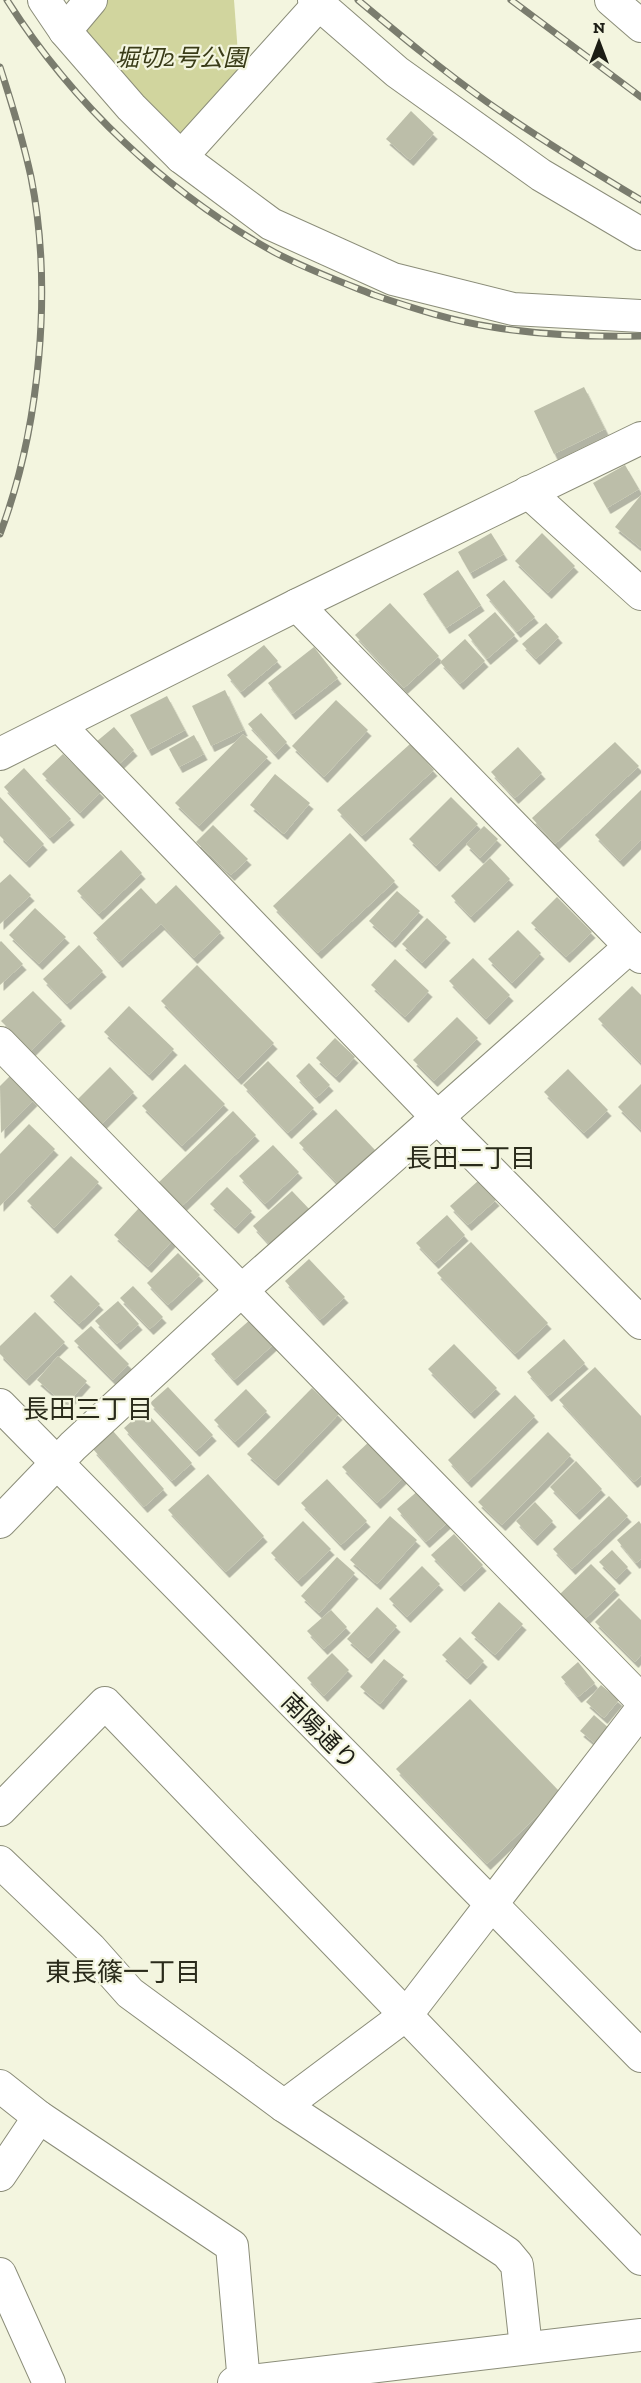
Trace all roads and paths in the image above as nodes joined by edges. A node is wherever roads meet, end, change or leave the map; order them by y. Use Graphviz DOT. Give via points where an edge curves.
graph roads {
  1 [pos="44,0"];
  2 [pos="92,0"];
  3 [pos="610,0"];
  4 [pos="317,2"];
  5 [pos="641,26"];
  6 [pos="65,31"];
  7 [pos="181,158"];
  8 [pos="641,234"];
  9 [pos="641,316"];
  10 [pos="641,438"];
  11 [pos="528,492"];
  12 [pos="641,594"];
  13 [pos="297,605"];
  14 [pos="59,725"];
  15 [pos="0,754"];
  16 [pos="636,951"];
  17 [pos="0,1043"];
  18 [pos="437,1117"];
  19 [pos="241,1291"];
  20 [pos="641,1323"];
  21 [pos="0,1405"];
  22 [pos="56,1463"];
  23 [pos="0,1522"];
  24 [pos="641,1700"];
  25 [pos="641,1710"];
  26 [pos="0,1810"];
  27 [pos="0,1862"];
  28 [pos="490,1903"];
  29 [pos="406,2014"];
  30 [pos="641,2056"];
  31 [pos="0,2086"];
  32 [pos="284,2106"];
  33 [pos="39,2117"];
  34 [pos="0,2175"];
  35 [pos="641,2259"];
  36 [pos="0,2274"];
  37 [pos="641,2335"];
  38 [pos="526,2348"];
  39 [pos="241,2382"];
  40 [pos="49,2383"];
  1 -- 6 [label="street"];
  2 -- 6 [label="street"];
  3 -- 5 [label="street"];
  4 -- 7 [label="street"];
  4 -- 8 [label="street" via="397,72 522,162"];
  6 -- 7 [label="street"];
  7 -- 9 [label="street" via="271,224 393,279 513,309"];
  10 -- 11 [label="street"];
  11 -- 12 [label="street"];
  11 -- 13 [label="street"];
  13 -- 14 [label="street"];
  13 -- 16 [label="street"];
  14 -- 15 [label="street"];
  14 -- 18 [label="street"];
  16 -- 18 [label="street"];
  17 -- 19 [label="street"];
  18 -- 19 [label="street"];
  18 -- 20 [label="street"];
  19 -- 22 [label="street"];
  19 -- 24 [label="street"];
  21 -- 22 [label="street, 南陽通り"];
  22 -- 23 [label="street"];
  22 -- 28 [label="street, 南陽通り"];
  25 -- 28 [label="street"];
  26 -- 29 [label="street" via="105,1703"];
  27 -- 32 [label="street" via="90,1948 130,1993"];
  28 -- 29 [label="street"];
  28 -- 30 [label="street, 南陽通り"];
  29 -- 32 [label="street"];
  29 -- 35 [label="street"];
  31 -- 33 [label="street"];
  32 -- 38 [label="street" via="507,2253 517,2265"];
  33 -- 34 [label="street"];
  33 -- 39 [label="street" via="232,2246"];
  36 -- 40 [label="street"];
  37 -- 38 [label="street"];
  38 -- 39 [label="street"];
}
